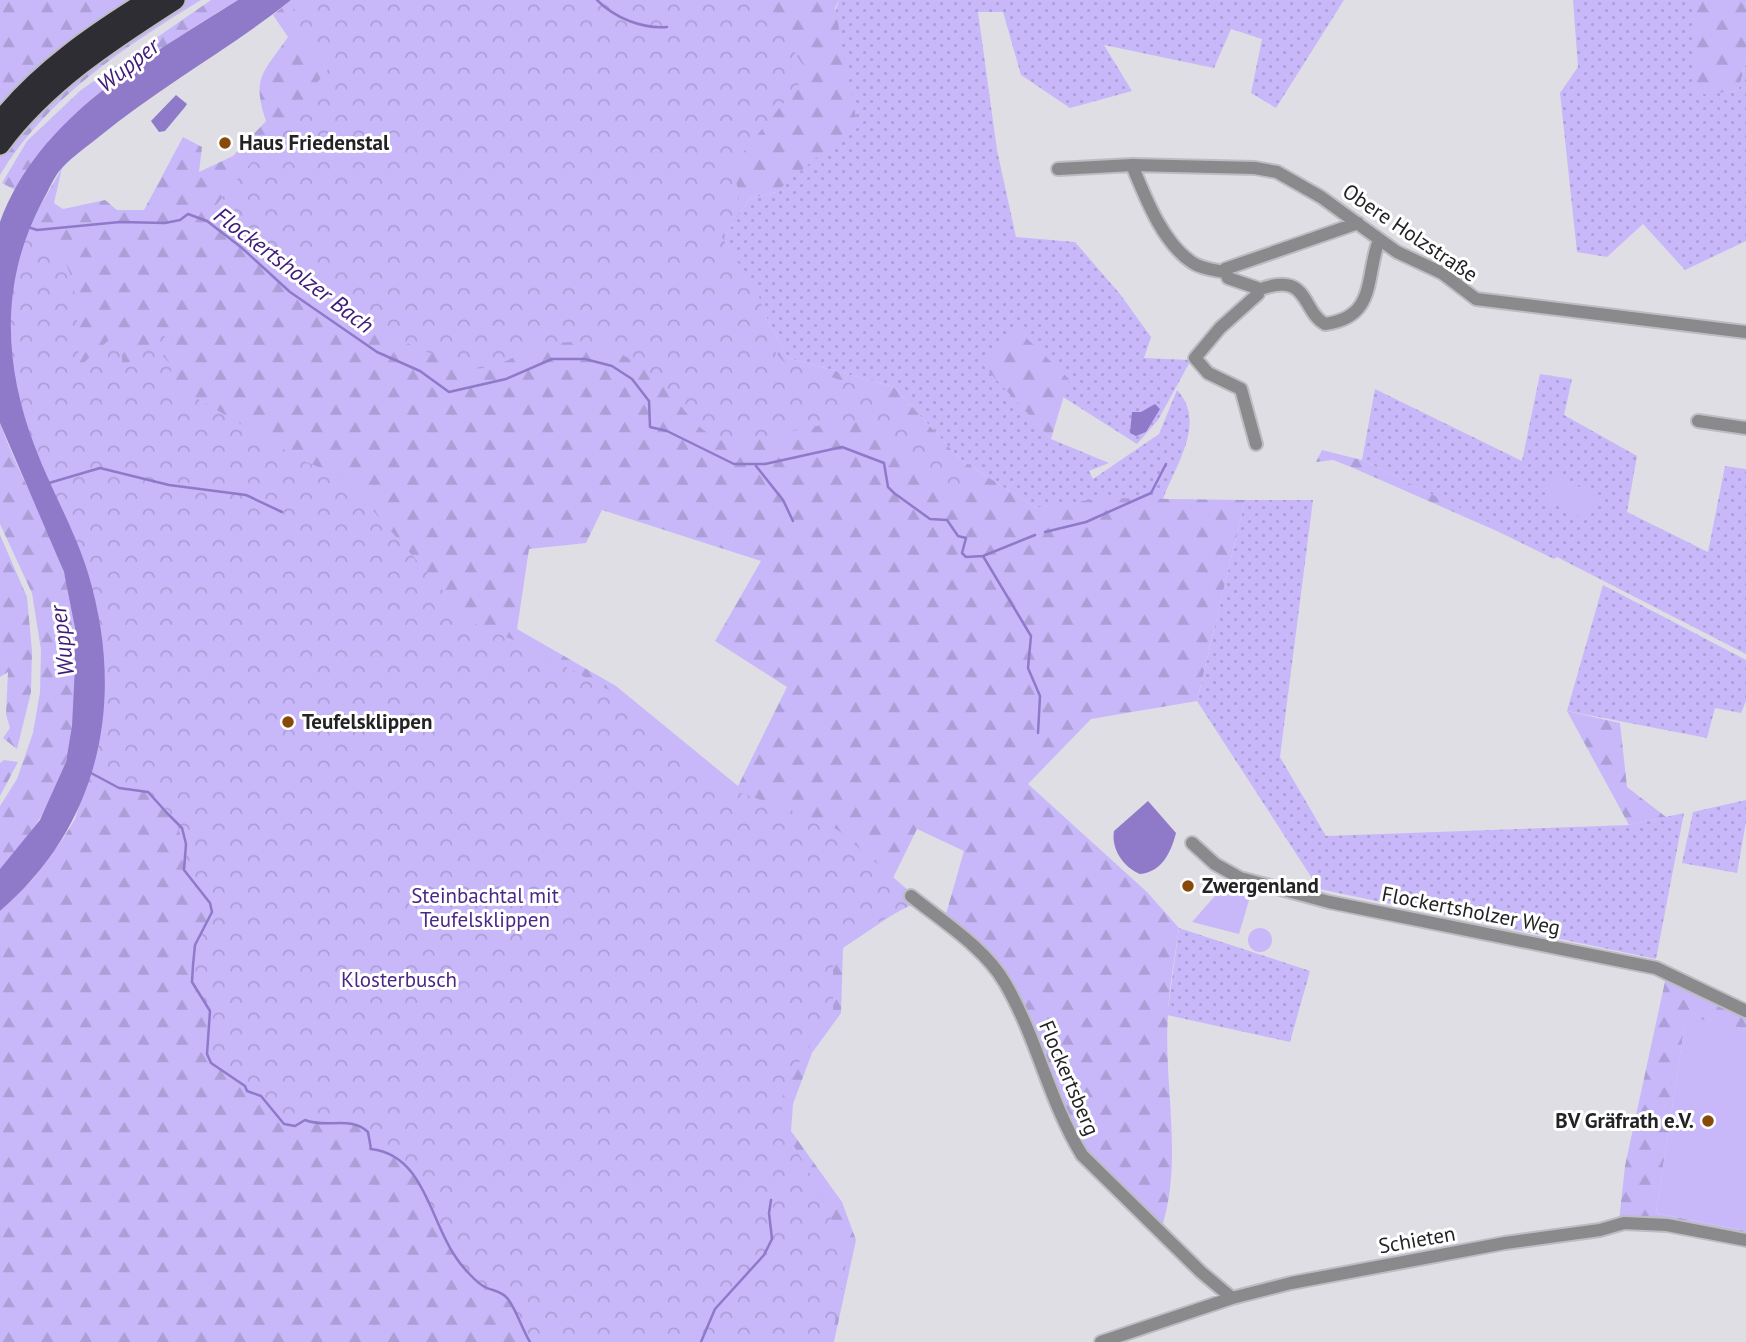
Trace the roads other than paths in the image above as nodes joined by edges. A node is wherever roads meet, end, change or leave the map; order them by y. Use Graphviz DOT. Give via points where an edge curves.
graph roads {
  1 [pos="148,0"];
  2 [pos="176,0"];
  3 [pos="0,121"];
  4 [pos="0,145"];
  5 [pos="1132,165"];
  6 [pos="1058,169"];
  7 [pos="1358,223"];
  8 [pos="1379,240"];
  9 [pos="1225,272"];
  10 [pos="1258,290"];
  11 [pos="1746,332"];
  12 [pos="1698,421"];
  13 [pos="1746,428"];
  14 [pos="1256,444"];
  15 [pos="1192,843"];
  16 [pos="911,896"];
  17 [pos="1746,1011"];
  18 [pos="1746,1240"];
  19 [pos="1233,1298"];
  20 [pos="1101,1342"];
  1 -- 3 [label="highway" via="35,83"];
  2 -- 4 [label="highway" via="68,74"];
  5 -- 6 [label="street, Obere Holzstraße"];
  5 -- 7 [label="street, Obere Holzstraße" via="1277,172"];
  5 -- 9 [label="street" via="1159,221 1183,255 1198,266"];
  7 -- 8 [label="street, Obere Holzstraße"];
  7 -- 9 [label="street" via="1228,266"];
  8 -- 10 [label="street" via="1365,301 1336,322 1320,322 1304,295 1295,289"];
  8 -- 11 [label="street, Obere Holzstraße" via="1442,273 1484,302"];
  9 -- 10 [label="street" via="1232,280"];
  10 -- 14 [label="street" via="1256,299 1220,328 1195,358 1208,373 1241,389"];
  12 -- 13 [label="street"];
  15 -- 17 [label="street, Flockertsholzer Weg" via="1240,878 1329,902 1656,968"];
  16 -- 19 [label="street, Flockertsberg" via="965,941 1004,982 1082,1155 1200,1272"];
  18 -- 19 [label="street, Schieten" via="1624,1223 1337,1274"];
  19 -- 20 [label="street, Schieten"];
}
